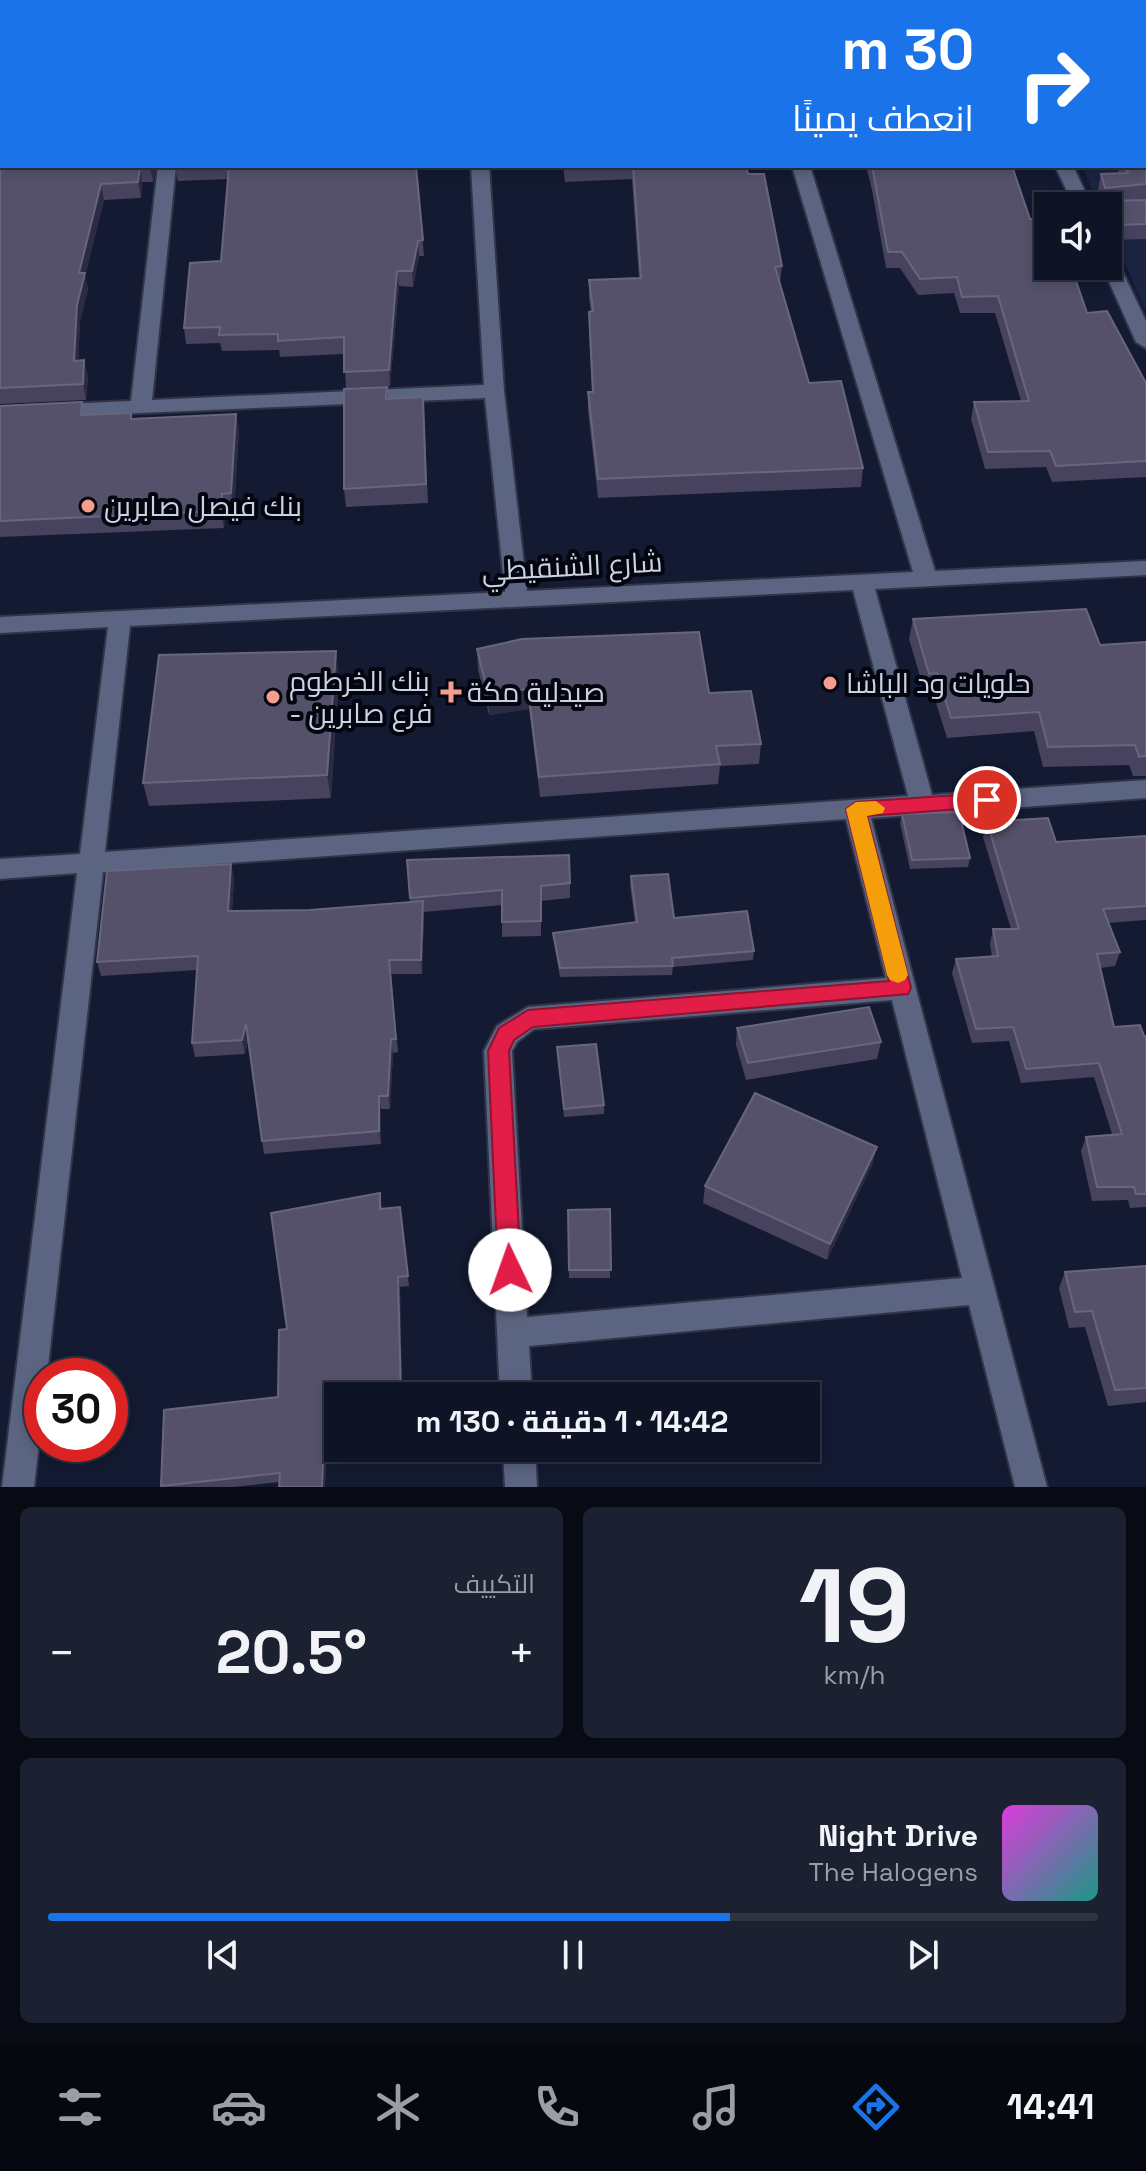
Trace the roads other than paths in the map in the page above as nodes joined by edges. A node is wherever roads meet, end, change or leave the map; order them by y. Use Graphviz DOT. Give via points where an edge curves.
graph roads {
  1 [pos="167,168"];
  2 [pos="480,168"];
  3 [pos="802,168"];
  4 [pos="1065,168"];
  5 [pos="1076,192"];
  6 [pos="1117,280"];
  7 [pos="1146,342"];
  8 [pos="494,391"];
  9 [pos="141,406"];
  10 [pos="0,413"];
  11 [pos="1146,568"];
  12 [pos="927,580"];
  13 [pos="862,582"];
  14 [pos="517,599"];
  15 [pos="120,619"];
  16 [pos="0,625"];
  17 [pos="1146,789"];
  18 [pos="923,805"];
  19 [pos="856,809"];
  20 [pos="92,864"];
  21 [pos="0,869"];
  22 [pos="901,988"];
  23 [pos="982,1290"];
  24 [pos="513,1333"];
  25 [pos="515,1382"];
  26 [pos="520,1462"];
  27 [pos="18,1487"];
  28 [pos="521,1487"];
  29 [pos="1031,1487"];
  1 -- 9 [label="street"];
  2 -- 8 [label="street"];
  3 -- 12 [label="street"];
  4 -- 5 [label="street"];
  6 -- 7 [label="street"];
  8 -- 9 [label="street"];
  8 -- 14 [label="street"];
  9 -- 10 [label="street"];
  11 -- 12 [label="street, شارع الشنقيطي"];
  12 -- 13 [label="street, شارع الشنقيطي"];
  13 -- 14 [label="street, شارع الشنقيطي"];
  13 -- 18 [label="street"];
  14 -- 15 [label="street, شارع الشنقيطي"];
  15 -- 16 [label="street, شارع الشنقيطي"];
  15 -- 20 [label="street"];
  17 -- 18 [label="street"];
  18 -- 19 [label="street"];
  19 -- 20 [label="street"];
  19 -- 22 [label="street"];
  20 -- 21 [label="street"];
  20 -- 27 [label="street"];
  22 -- 23 [label="street"];
  22 -- 24 [label="street" via="528,1018 507,1034 498,1051"];
  23 -- 24 [label="street"];
  23 -- 29 [label="street"];
  24 -- 25 [label="street"];
  26 -- 28 [label="street"];
}
